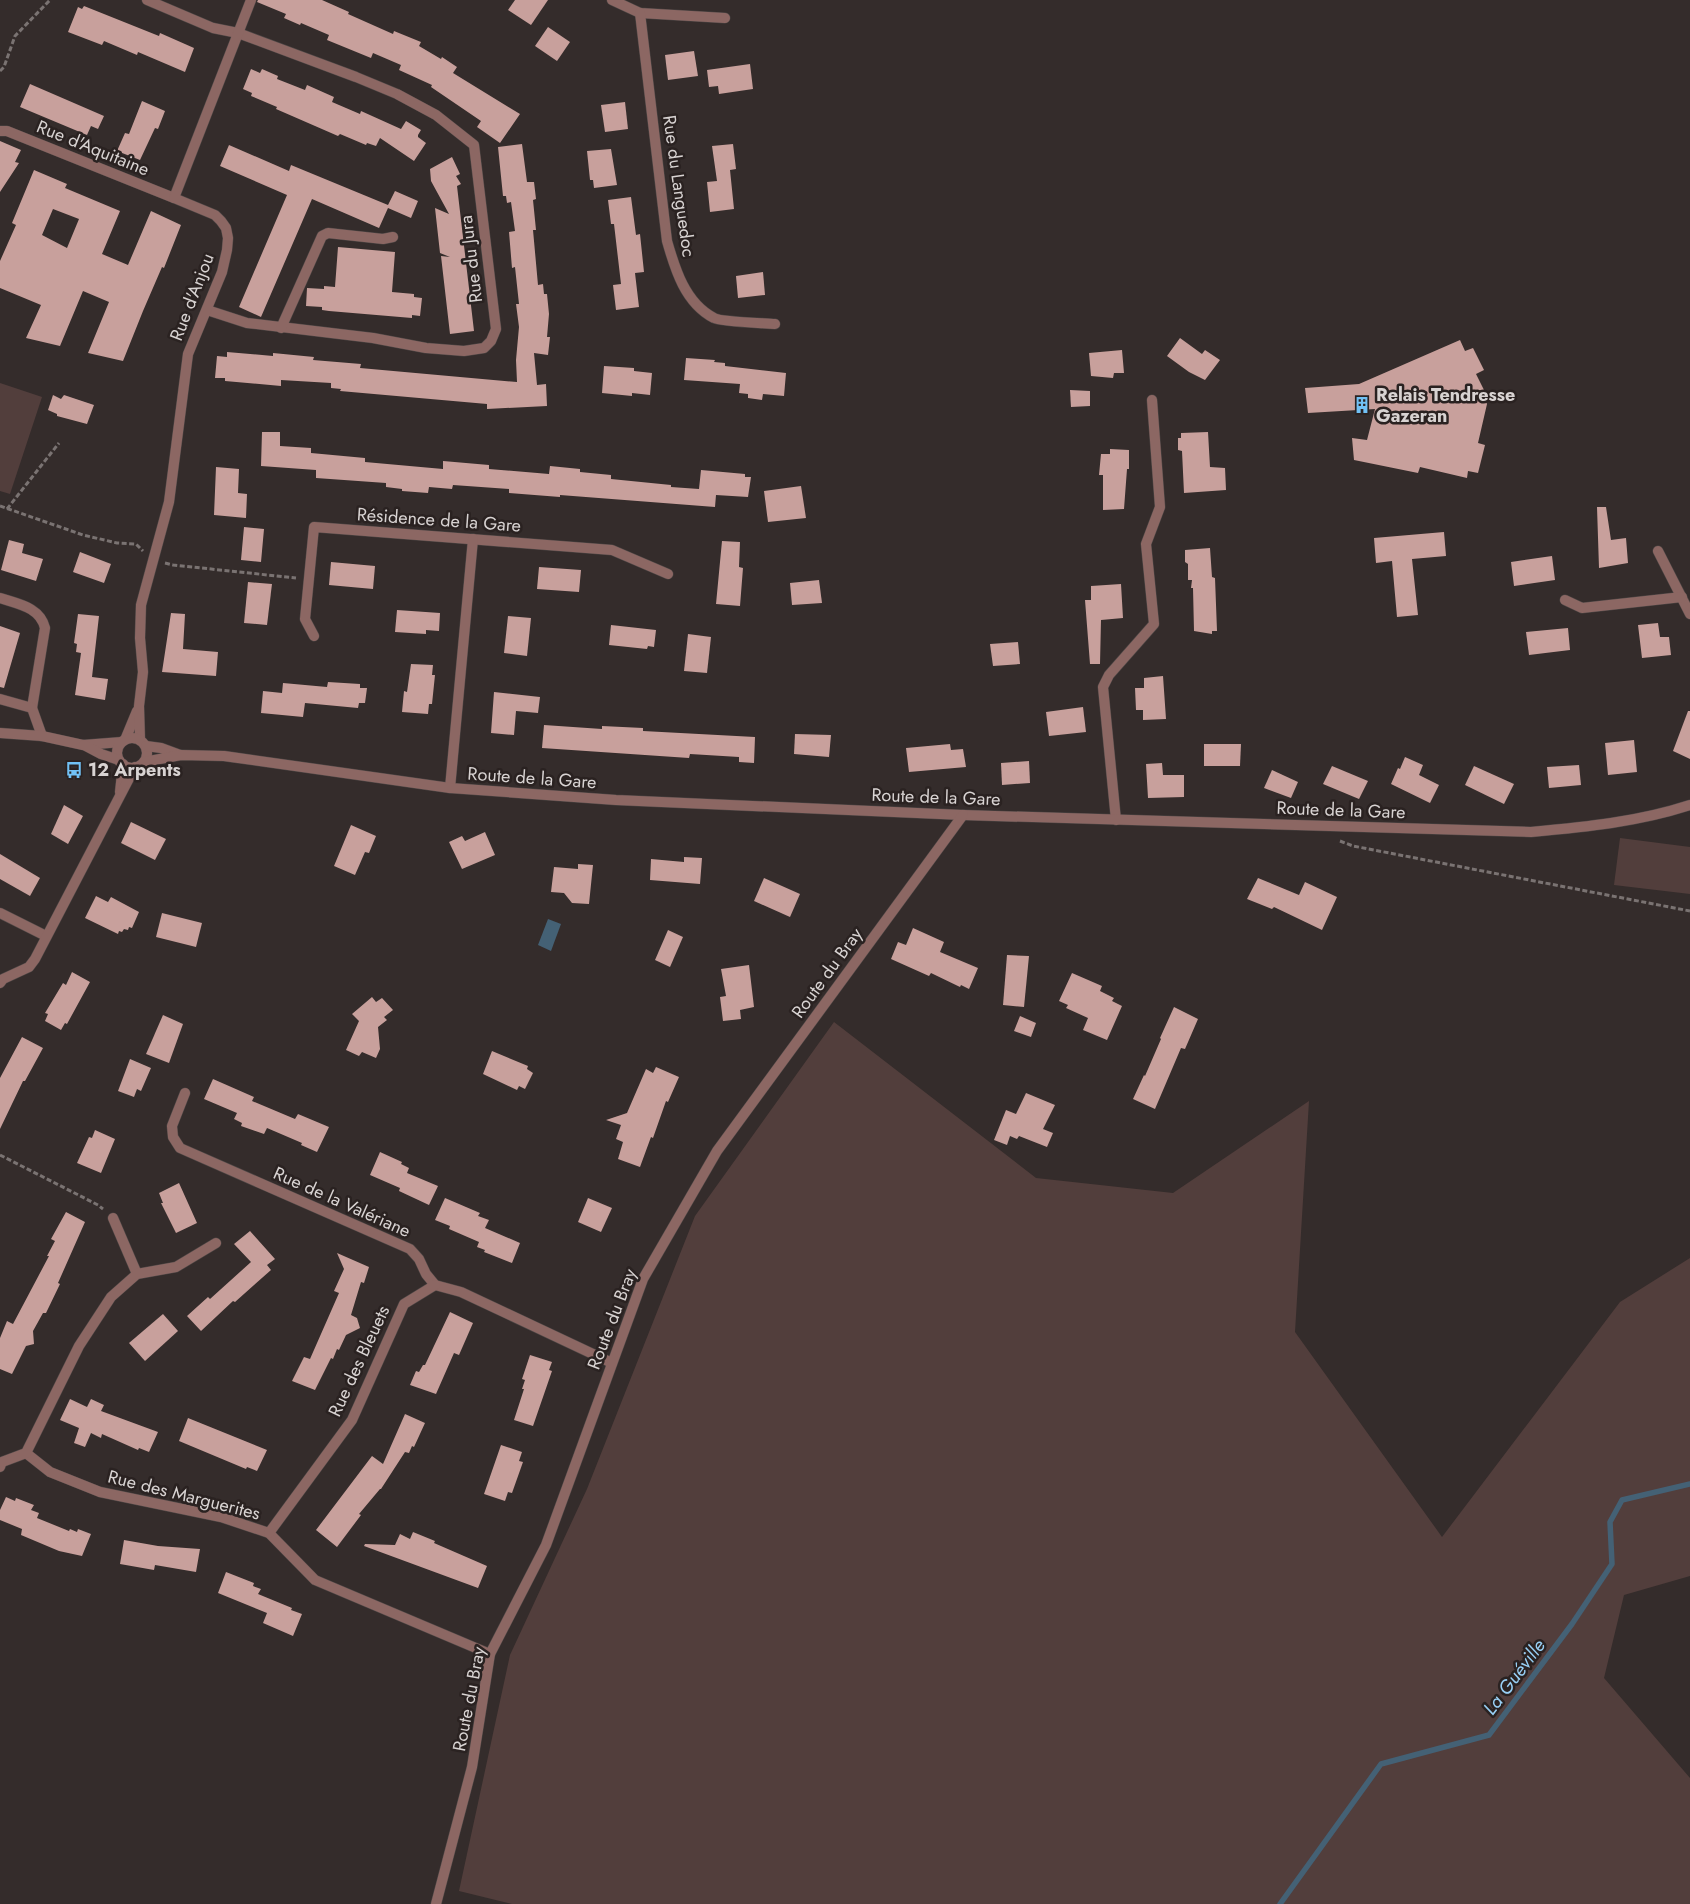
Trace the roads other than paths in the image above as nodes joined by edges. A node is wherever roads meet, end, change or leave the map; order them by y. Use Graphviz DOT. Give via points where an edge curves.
graph roads {
  1 [pos="147,0"];
  2 [pos="251,0"];
  3 [pos="612,0"];
  4 [pos="640,13"];
  5 [pos="725,18"];
  6 [pos="238,33"];
  7 [pos="0,131"];
  8 [pos="174,198"];
  9 [pos="393,237"];
  10 [pos="207,310"];
  11 [pos="775,324"];
  12 [pos="281,328"];
  13 [pos="1152,400"];
  14 [pos="473,539"];
  15 [pos="1658,551"];
  16 [pos="668,574"];
  17 [pos="1682,597"];
  18 [pos="0,598"];
  19 [pos="1565,600"];
  20 [pos="1690,614"];
  21 [pos="314,636"];
  22 [pos="0,699"];
  23 [pos="139,706"];
  24 [pos="32,708"];
  25 [pos="0,733"];
  26 [pos="42,736"];
  27 [pos="124,741"];
  28 [pos="143,743"];
  29 [pos="83,745"];
  30 [pos="181,756"];
  31 [pos="121,762"];
  32 [pos="139,765"];
  33 [pos="450,788"];
  34 [pos="120,795"];
  35 [pos="1690,805"];
  36 [pos="963,815"];
  37 [pos="1116,820"];
  38 [pos="0,913"];
  39 [pos="46,936"];
  40 [pos="0,983"];
  41 [pos="185,1093"];
  42 [pos="113,1218"];
  43 [pos="216,1243"];
  44 [pos="137,1274"];
  45 [pos="434,1285"];
  46 [pos="612,1363"];
  47 [pos="26,1453"];
  48 [pos="0,1467"];
  49 [pos="269,1532"];
  50 [pos="490,1654"];
  51 [pos="436,1904"];
  1 -- 6 [label="street" via="213,28"];
  2 -- 6 [label="street"];
  3 -- 4 [label="street"];
  4 -- 5 [label="street"];
  4 -- 11 [label="street, Rue du Languedoc" via="667,241 674,266 693,300 715,319"];
  6 -- 8 [label="street"];
  6 -- 12 [label="street, Rue du Jura" via="397,94 436,115 474,145 496,329 484,348 464,351 426,348 373,338"];
  7 -- 8 [label="street, Rue d'Aquitaine" via="7,131"];
  8 -- 10 [label="street, Rue d'Anjou" via="215,215 226,228 225,261"];
  9 -- 12 [label="street" via="383,240 328,233 322,236"];
  10 -- 12 [label="street, Rue du Jura" via="247,323"];
  10 -- 23 [label="street, Rue d'Anjou" via="188,354 169,502 141,605 143,672"];
  13 -- 37 [label="street" via="1160,507 1146,544 1154,624 1109,675 1103,687"];
  14 -- 16 [label="street, Résidence de la Gare" via="612,550"];
  14 -- 21 [label="street, Résidence de la Gare" via="314,527 305,619"];
  14 -- 33 [label="street"];
  15 -- 17 [label="street"];
  17 -- 19 [label="street" via="1582,608"];
  17 -- 20 [label="street"];
  18 -- 24 [label="street" via="36,611 44,622"];
  22 -- 24 [label="street"];
  23 -- 27 [label="street"];
  23 -- 28 [label="street"];
  24 -- 26 [label="street"];
  25 -- 26 [label="street"];
  26 -- 29 [label="street"];
  27 -- 28 [label="street" via="133,738"];
  27 -- 29 [label="street"];
  27 -- 31 [label="street" via="118,751"];
  28 -- 30 [label="street, Route de la Gare"];
  28 -- 32 [label="street" via="147,753"];
  29 -- 31 [label="street"];
  30 -- 32 [label="street, Route de la Gare"];
  30 -- 33 [label="street, Route de la Gare" via="224,756"];
  31 -- 32 [label="street"];
  31 -- 34 [label="street"];
  32 -- 34 [label="street"];
  33 -- 36 [label="street, Route de la Gare" via="616,800"];
  34 -- 39 [label="street"];
  35 -- 37 [label="street, Route de la Gare" via="1598,826 1531,832"];
  36 -- 37 [label="street, Route de la Gare"];
  36 -- 46 [label="street, Route du Bray" via="717,1151 643,1279"];
  38 -- 39 [label="street"];
  39 -- 40 [label="street" via="29,967"];
  41 -- 45 [label="street, Rue de la Valériane" via="172,1126 173,1137 180,1148 410,1249"];
  42 -- 44 [label="street"];
  43 -- 44 [label="street" via="176,1267"];
  44 -- 47 [label="street" via="111,1297 79,1346"];
  45 -- 46 [label="street" via="461,1292"];
  45 -- 49 [label="street, Rue des Bleuets" via="404,1304 352,1420"];
  46 -- 50 [label="street, Route du Bray" via="546,1545"];
  47 -- 48 [label="street" via="2,1462"];
  47 -- 49 [label="street, Rue des Marguerites" via="50,1472 100,1492 221,1517"];
  49 -- 50 [label="street, Rue des Marguerites" via="315,1580"];
  50 -- 51 [label="street, Route du Bray" via="472,1767"];
}
